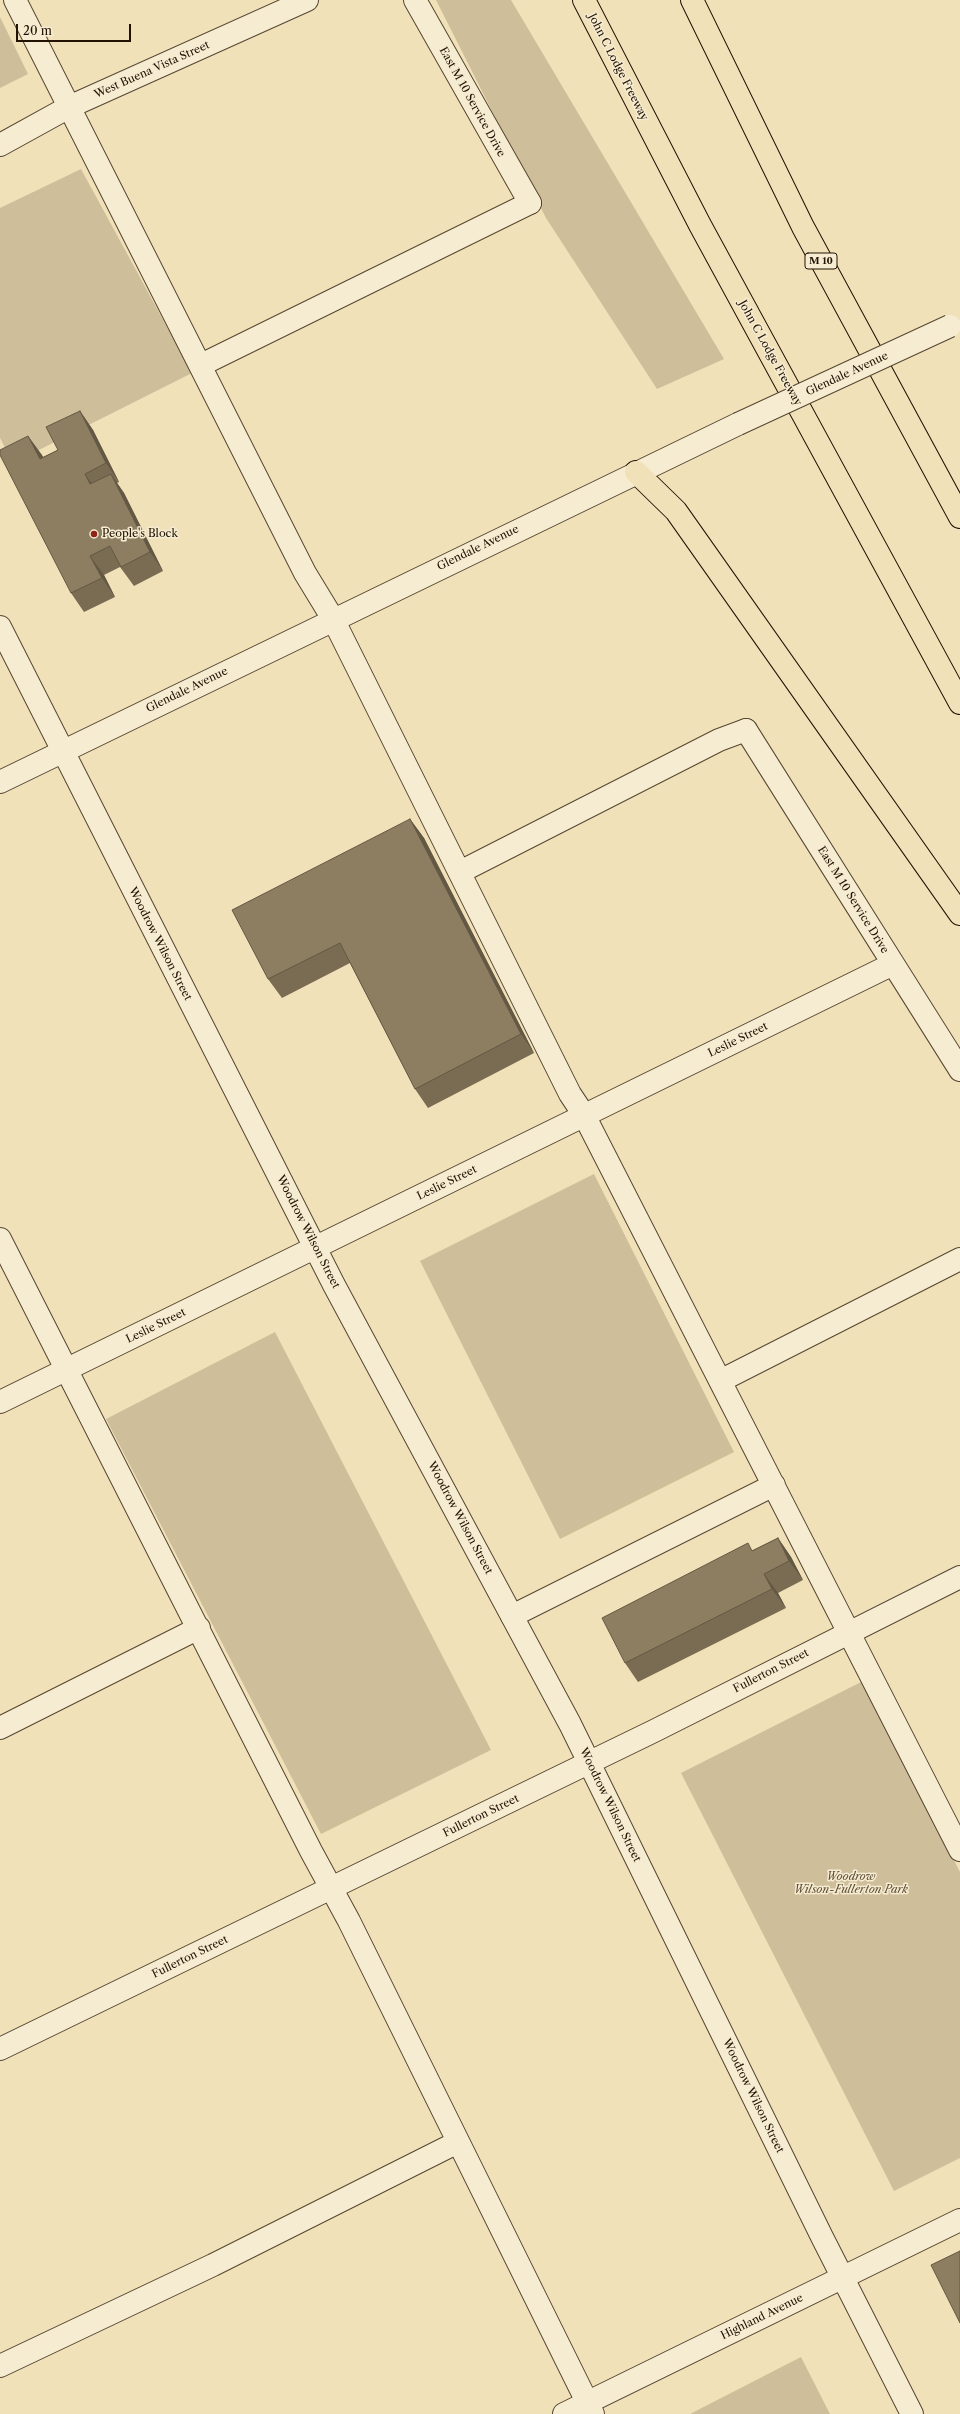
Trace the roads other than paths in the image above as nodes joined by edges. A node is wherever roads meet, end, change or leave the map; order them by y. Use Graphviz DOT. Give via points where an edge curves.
graph roads {
  1 [pos="15,0"];
  2 [pos="307,0"];
  3 [pos="415,0"];
  4 [pos="584,0"];
  5 [pos="692,0"];
  6 [pos="69,107"];
  7 [pos="0,145"];
  8 [pos="955,324"];
  9 [pos="201,365"];
  10 [pos="636,472"];
  11 [pos="960,517"];
  12 [pos="333,619"];
  13 [pos="0,627"];
  14 [pos="960,704"];
  15 [pos="61,751"];
  16 [pos="0,782"];
  17 [pos="460,872"];
  18 [pos="960,914"];
  19 [pos="893,964"];
  20 [pos="960,1070"];
  21 [pos="584,1115"];
  22 [pos="0,1239"];
  23 [pos="315,1247"];
  24 [pos="960,1259"];
  25 [pos="67,1369"];
  26 [pos="720,1381"];
  27 [pos="0,1402"];
  28 [pos="774,1486"];
  29 [pos="960,1577"];
  30 [pos="512,1616"];
  31 [pos="199,1628"];
  32 [pos="849,1631"];
  33 [pos="0,1728"];
  34 [pos="589,1762"];
  35 [pos="960,1850"];
  36 [pos="331,1888"];
  37 [pos="0,2049"];
  38 [pos="458,2142"];
  39 [pos="960,2220"];
  40 [pos="842,2278"];
  41 [pos="0,2366"];
  42 [pos="590,2408"];
  43 [pos="564,2414"];
  44 [pos="912,2414"];
  1 -- 6 [label="street"];
  2 -- 6 [label="street, West Buena Vista Street"];
  3 -- 9 [label="street, East M 10 Service Drive" via="530,203"];
  4 -- 14 [label="highway, John C Lodge Freeway" via="700,225"];
  5 -- 11 [label="highway, M 10" via="803,227"];
  6 -- 7 [label="street, West Buena Vista Street"];
  6 -- 9 [label="street"];
  8 -- 10 [label="street, Glendale Avenue, bridge"];
  9 -- 12 [label="street" via="305,573"];
  10 -- 12 [label="street, Glendale Avenue"];
  10 -- 18 [label="highway" via="676,511"];
  12 -- 15 [label="street, Glendale Avenue"];
  12 -- 17 [label="street"];
  13 -- 15 [label="street, Woodrow Wilson Street"];
  15 -- 16 [label="street, Glendale Avenue"];
  15 -- 23 [label="street, Woodrow Wilson Street"];
  17 -- 19 [label="street, East M 10 Service Drive" via="719,740 746,730"];
  17 -- 21 [label="street" via="570,1094"];
  19 -- 20 [label="street, East M 10 Service Drive"];
  19 -- 21 [label="street, Leslie Street"];
  21 -- 23 [label="street, Leslie Street"];
  21 -- 26 [label="street"];
  22 -- 25 [label="street"];
  23 -- 25 [label="street, Leslie Street"];
  23 -- 30 [label="street, Woodrow Wilson Street"];
  24 -- 26 [label="street"];
  25 -- 27 [label="street, Leslie Street"];
  25 -- 31 [label="street"];
  26 -- 28 [label="street"];
  28 -- 30 [label="street"];
  28 -- 32 [label="street"];
  29 -- 32 [label="street, Fullerton Street"];
  30 -- 34 [label="street, Woodrow Wilson Street"];
  31 -- 33 [label="street"];
  31 -- 36 [label="street"];
  32 -- 34 [label="street, Fullerton Street"];
  32 -- 35 [label="street"];
  34 -- 36 [label="street, Fullerton Street"];
  34 -- 40 [label="street, Woodrow Wilson Street"];
  36 -- 37 [label="street, Fullerton Street"];
  36 -- 38 [label="street"];
  38 -- 41 [label="street" via="214,2265"];
  38 -- 42 [label="street"];
  39 -- 40 [label="street, Highland Avenue"];
  40 -- 42 [label="street, Highland Avenue"];
  40 -- 44 [label="street, Woodrow Wilson Street"];
  42 -- 43 [label="street, Highland Avenue"];
}
